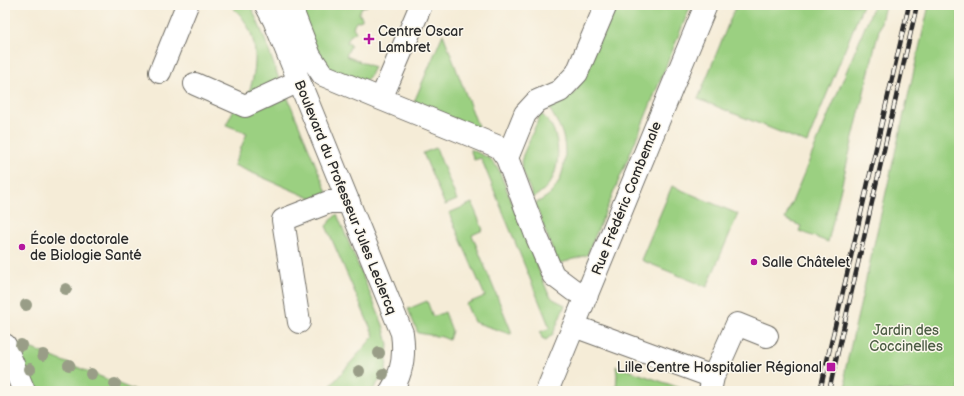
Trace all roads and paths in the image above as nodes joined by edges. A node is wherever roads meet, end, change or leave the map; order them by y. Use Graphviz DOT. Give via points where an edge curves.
graph roads {
  1 [pos="187,5"];
  2 [pos="266,5"];
  3 [pos="290,5"];
  4 [pos="420,5"];
  5 [pos="606,5"];
  6 [pos="706,5"];
  7 [pos="160,72"];
  8 [pos="299,81"];
  9 [pos="195,84"];
  10 [pos="381,99"];
  11 [pos="507,158"];
  12 [pos="349,202"];
  13 [pos="587,295"];
  14 [pos="299,322"];
  15 [pos="574,326"];
  16 [pos="767,336"];
  17 [pos="5,345"];
  18 [pos="712,384"];
  19 [pos="24,391"];
  20 [pos="391,391"];
  21 [pos="547,391"];
  1 -- 7 [label="street"];
  2 -- 8 [label="street, Boulevard du Professeur Jules Leclercq"];
  3 -- 10 [label="street" via="310,56 323,75"];
  4 -- 10 [label="street"];
  5 -- 11 [label="street" via="577,73 560,91 537,101 525,114"];
  6 -- 13 [label="street, Rue Frédéric Combemale"];
  8 -- 9 [label="street" via="245,106"];
  8 -- 12 [label="street, Boulevard du Professeur Jules Leclercq"];
  10 -- 11 [label="street" via="499,147"];
  11 -- 13 [label="street" via="553,275 573,290"];
  12 -- 14 [label="street" via="329,202 283,220"];
  12 -- 20 [label="street, Boulevard du Professeur Jules Leclercq" via="402,333 402,367"];
  13 -- 15 [label="street, Rue Frédéric Combemale"];
  15 -- 18 [label="street"];
  15 -- 21 [label="street, Rue Frédéric Combemale"];
  16 -- 18 [label="street" via="737,324"];
  17 -- 19 [label="street"];
}
